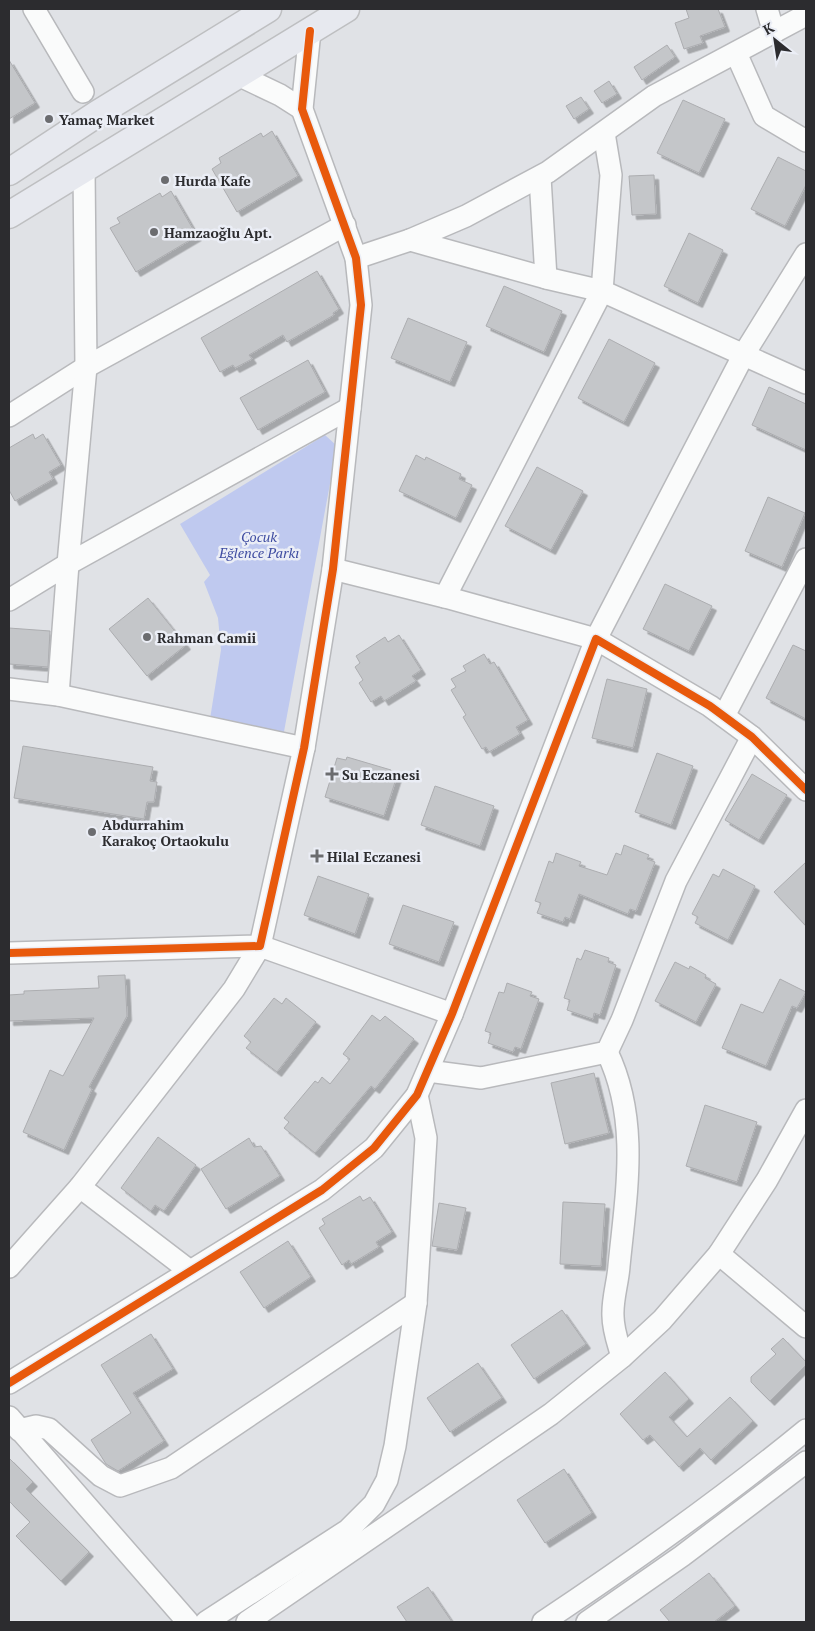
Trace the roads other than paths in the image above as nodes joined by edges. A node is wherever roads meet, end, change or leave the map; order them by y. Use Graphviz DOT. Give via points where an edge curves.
graph roads {
  1 [pos="34,9"];
  2 [pos="268,9"];
  3 [pos="346,9"];
  4 [pos="768,9"];
  5 [pos="806,15"];
  6 [pos="310,31"];
  7 [pos="774,33"];
  8 [pos="736,53"];
  9 [pos="238,75"];
  10 [pos="83,92"];
  11 [pos="302,109"];
  12 [pos="604,133"];
  13 [pos="806,141"];
  14 [pos="14,167"];
  15 [pos="84,169"];
  16 [pos="540,177"];
  17 [pos="9,215"];
  18 [pos="345,226"];
  19 [pos="410,240"];
  20 [pos="806,254"];
  21 [pos="356,258"];
  22 [pos="546,278"];
  23 [pos="602,291"];
  24 [pos="744,354"];
  25 [pos="86,367"];
  26 [pos="806,383"];
  27 [pos="350,408"];
  28 [pos="9,416"];
  29 [pos="806,559"];
  30 [pos="68,564"];
  31 [pos="333,569"];
  32 [pos="445,597"];
  33 [pos="9,600"];
  34 [pos="596,639"];
  35 [pos="9,690"];
  36 [pos="58,694"];
  37 [pos="724,716"];
  38 [pos="752,737"];
  39 [pos="304,748"];
  40 [pos="805,785"];
  41 [pos="260,946"];
  42 [pos="9,953"];
  43 [pos="452,1014"];
  44 [pos="607,1052"];
  45 [pos="428,1071"];
  46 [pos="417,1096"];
  47 [pos="806,1110"];
  48 [pos="80,1187"];
  49 [pos="720,1254"];
  50 [pos="9,1267"];
  51 [pos="190,1271"];
  52 [pos="416,1303"];
  53 [pos="806,1327"];
  54 [pos="622,1357"];
  55 [pos="9,1383"];
  56 [pos="14,1423"];
  57 [pos="806,1430"];
  58 [pos="806,1462"];
  59 [pos="184,1620"];
  60 [pos="206,1622"];
  61 [pos="247,1622"];
  62 [pos="543,1622"];
  63 [pos="587,1622"];
  1 -- 10 [label="street"];
  2 -- 14 [label="main road"];
  3 -- 6 [label="main road"];
  4 -- 7 [label="street"];
  5 -- 7 [label="street"];
  6 -- 9 [label="main road"];
  6 -- 11 [label="street"];
  7 -- 8 [label="street"];
  8 -- 12 [label="street" via="654,96"];
  8 -- 13 [label="street" via="764,116"];
  9 -- 11 [label="street"];
  9 -- 15 [label="main road"];
  11 -- 18 [label="street"];
  12 -- 16 [label="street"];
  12 -- 23 [label="street" via="611,175"];
  15 -- 17 [label="main road"];
  15 -- 25 [label="street"];
  16 -- 19 [label="street" via="466,216"];
  16 -- 22 [label="street"];
  18 -- 21 [label="street"];
  18 -- 25 [label="street"];
  19 -- 21 [label="street"];
  19 -- 22 [label="street"];
  20 -- 24 [label="street"];
  21 -- 27 [label="street" via="361,305"];
  22 -- 23 [label="street"];
  23 -- 24 [label="street"];
  23 -- 32 [label="street"];
  24 -- 26 [label="street"];
  24 -- 34 [label="street"];
  25 -- 28 [label="street"];
  25 -- 30 [label="street"];
  27 -- 30 [label="street"];
  27 -- 31 [label="street"];
  29 -- 37 [label="street"];
  30 -- 33 [label="street"];
  30 -- 36 [label="street"];
  31 -- 32 [label="street"];
  31 -- 39 [label="street"];
  32 -- 34 [label="street"];
  34 -- 37 [label="street"];
  34 -- 43 [label="street"];
  35 -- 36 [label="street"];
  36 -- 39 [label="street"];
  37 -- 38 [label="street"];
  38 -- 40 [label="street"];
  38 -- 44 [label="street" via="676,881"];
  39 -- 41 [label="street"];
  41 -- 42 [label="street"];
  41 -- 43 [label="street"];
  41 -- 48 [label="street" via="234,989"];
  43 -- 45 [label="street"];
  44 -- 45 [label="street" via="481,1078"];
  44 -- 54 [label="street" via="624,1100 629,1136 619,1271 612,1314"];
  45 -- 46 [label="street"];
  46 -- 51 [label="street" via="374,1148 322,1190"];
  46 -- 52 [label="street" via="426,1138"];
  47 -- 49 [label="street"];
  48 -- 50 [label="street"];
  48 -- 51 [label="street"];
  49 -- 53 [label="street"];
  49 -- 54 [label="street" via="662,1320"];
  51 -- 55 [label="street"];
  52 -- 56 [label="street" via="171,1468 120,1486 101,1476 49,1429"];
  52 -- 60 [label="street" via="395,1446 387,1480 374,1504 348,1530"];
  54 -- 61 [label="street" via="550,1414"];
  56 -- 59 [label="street"];
  57 -- 62 [label="street" via="754,1473 634,1561"];
  58 -- 63 [label="street" via="682,1556"];
}
